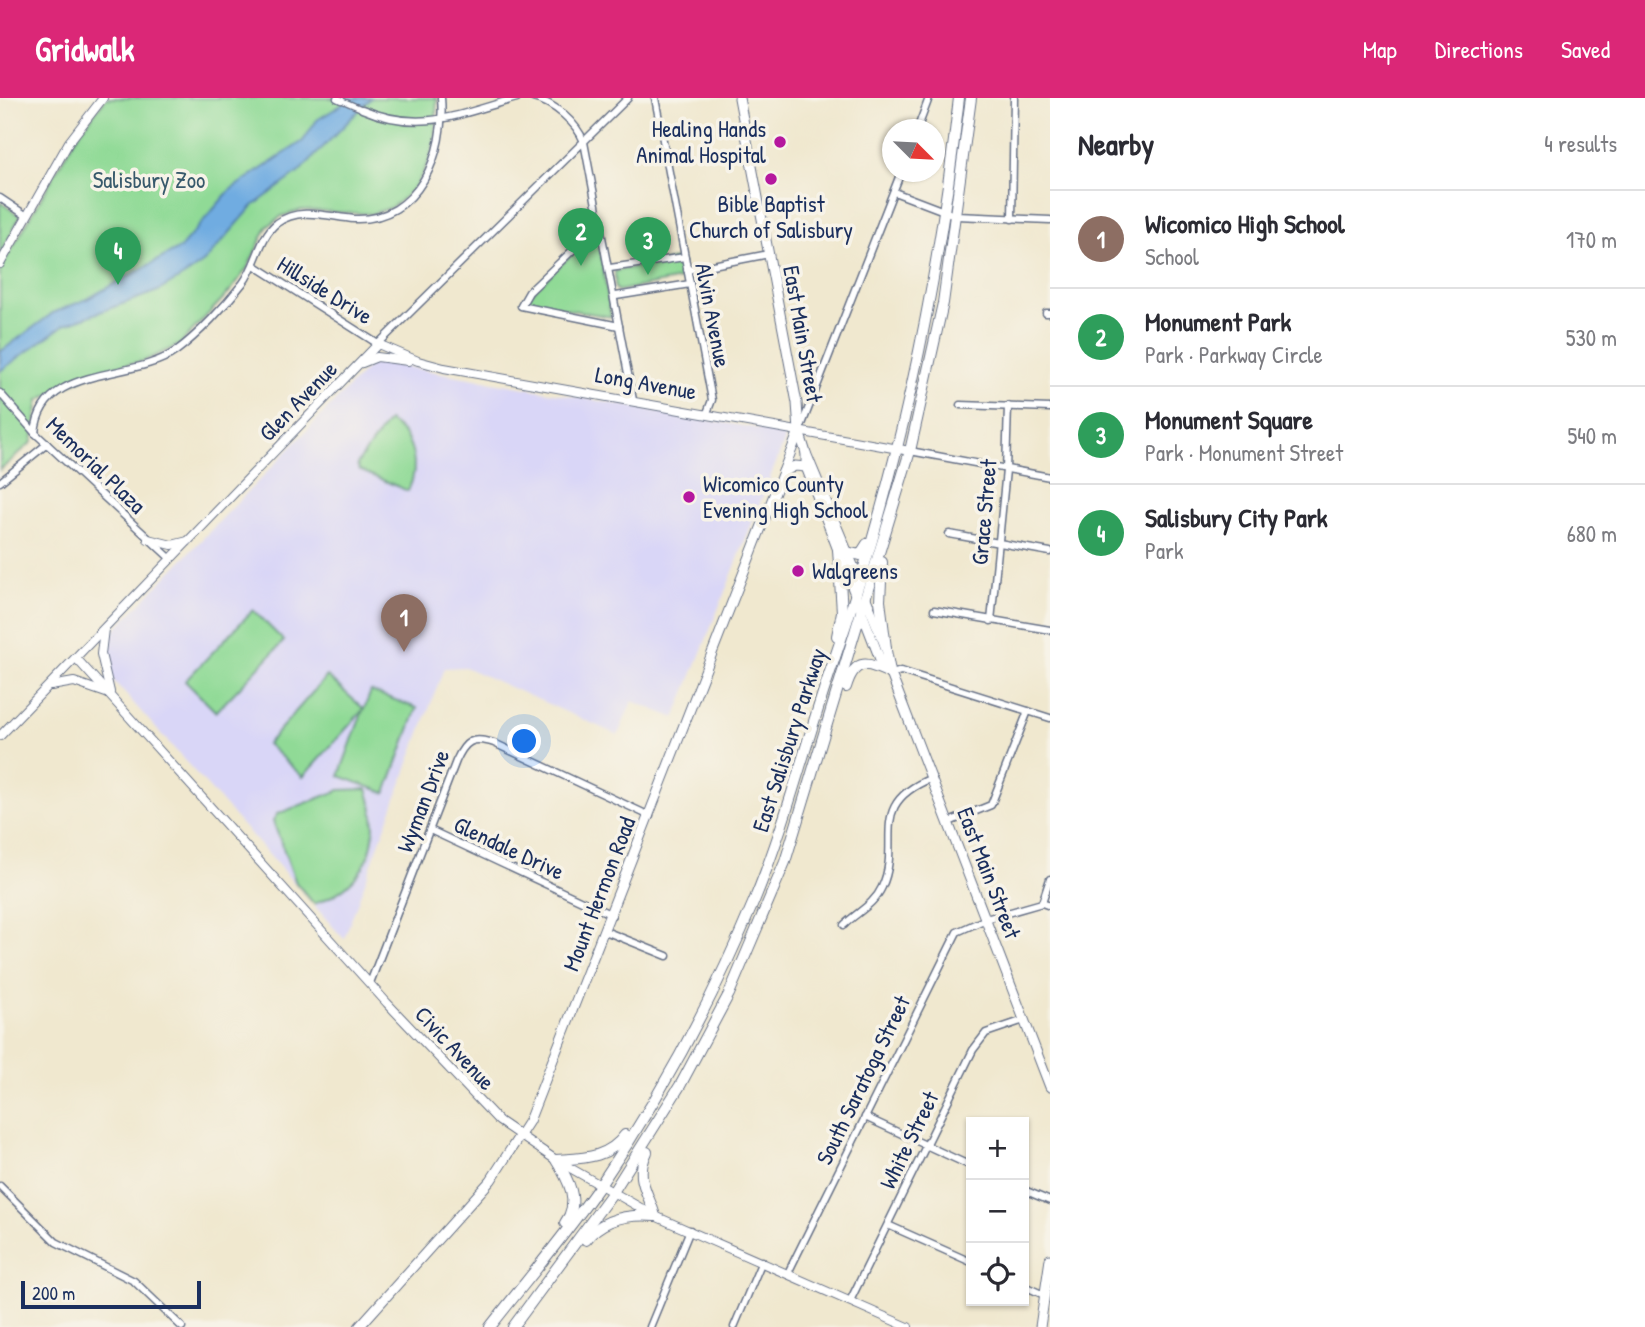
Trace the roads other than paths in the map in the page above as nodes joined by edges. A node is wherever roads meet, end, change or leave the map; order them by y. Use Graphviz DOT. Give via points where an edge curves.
graph roads {
  1 [pos="103,98"];
  2 [pos="441,98"];
  3 [pos="517,98"];
  4 [pos="533,98"];
  5 [pos="628,98"];
  6 [pos="654,98"];
  7 [pos="739,98"];
  8 [pos="929,98"];
  9 [pos="959,98"];
  10 [pos="971,98"];
  11 [pos="1014,98"];
  12 [pos="339,99"];
  13 [pos="362,109"];
  14 [pos="443,118"];
  15 [pos="921,119"];
  16 [pos="584,142"];
  17 [pos="898,182"];
  18 [pos="894,192"];
  19 [pos="0,198"];
  20 [pos="946,212"];
  21 [pos="27,216"];
  22 [pos="957,216"];
  23 [pos="1012,219"];
  24 [pos="1050,220"];
  25 [pos="600,224"];
  26 [pos="769,254"];
  27 [pos="685,257"];
  28 [pos="0,264"];
  29 [pos="254,265"];
  30 [pos="610,268"];
  31 [pos="687,270"];
  32 [pos="690,284"];
  33 [pos="615,296"];
  34 [pos="619,326"];
  35 [pos="378,344"];
  36 [pos="418,362"];
  37 [pos="359,364"];
  38 [pos="0,393"];
  39 [pos="633,400"];
  40 [pos="960,405"];
  41 [pos="1008,406"];
  42 [pos="1050,408"];
  43 [pos="707,413"];
  44 [pos="799,431"];
  45 [pos="36,433"];
  46 [pos="47,444"];
  47 [pos="898,449"];
  48 [pos="910,452"];
  49 [pos="806,453"];
  50 [pos="806,467"];
  51 [pos="1006,470"];
  52 [pos="783,472"];
  53 [pos="1050,477"];
  54 [pos="0,482"];
  55 [pos="879,519"];
  56 [pos="949,534"];
  57 [pos="148,539"];
  58 [pos="190,540"];
  59 [pos="1000,542"];
  60 [pos="884,543"];
  61 [pos="842,551"];
  62 [pos="1050,552"];
  63 [pos="171,559"];
  64 [pos="860,582"];
  65 [pos="861,597"];
  66 [pos="863,610"];
  67 [pos="934,610"];
  68 [pos="991,621"];
  69 [pos="104,628"];
  70 [pos="1050,630"];
  71 [pos="886,648"];
  72 [pos="76,658"];
  73 [pos="833,662"];
  74 [pos="891,674"];
  75 [pos="48,686"];
  76 [pos="111,695"];
  77 [pos="1028,711"];
  78 [pos="1050,718"];
  79 [pos="827,729"];
  80 [pos="0,736"];
  81 [pos="932,778"];
  82 [pos="650,816"];
  83 [pos="949,822"];
  84 [pos="430,830"];
  85 [pos="1050,879"];
  86 [pos="1042,903"];
  87 [pos="1050,906"];
  88 [pos="611,915"];
  89 [pos="986,919"];
  90 [pos="844,925"];
  91 [pos="605,932"];
  92 [pos="667,956"];
  93 [pos="370,983"];
  94 [pos="1024,1020"];
  95 [pos="674,1063"];
  96 [pos="1050,1087"];
  97 [pos="670,1104"];
  98 [pos="865,1117"];
  99 [pos="521,1138"];
  100 [pos="926,1145"];
  101 [pos="556,1160"];
  102 [pos="966,1164"];
  103 [pos="600,1184"];
  104 [pos="0,1186"];
  105 [pos="613,1192"];
  106 [pos="1029,1192"];
  107 [pos="1050,1201"];
  108 [pos="655,1216"];
  109 [pos="888,1225"];
  110 [pos="690,1230"];
  111 [pos="1050,1259"];
  112 [pos="966,1260"];
  113 [pos="762,1261"];
  114 [pos="788,1273"];
  115 [pos="1029,1288"];
  116 [pos="519,1290"];
  117 [pos="1044,1295"];
  118 [pos="850,1301"];
  119 [pos="520,1318"];
  120 [pos="182,1327"];
  121 [pos="359,1327"];
  122 [pos="490,1327"];
  123 [pos="513,1327"];
  124 [pos="650,1327"];
  125 [pos="734,1327"];
  126 [pos="908,1327"];
  127 [pos="1040,1327"];
  1 -- 21 [label="street" via="82,121"];
  2 -- 14 [label="street"];
  3 -- 14 [label="street"];
  4 -- 16 [label="street" via="553,106"];
  5 -- 16 [label="street, Glen Avenue"];
  6 -- 27 [label="street, Alvin Avenue"];
  7 -- 26 [label="main road, East Main Street"];
  8 -- 15 [label="street"];
  9 -- 20 [label="main road, East Salisbury Parkway"];
  10 -- 22 [label="main road, East Salisbury Parkway"];
  11 -- 23 [label="street"];
  12 -- 13 [label="street"];
  13 -- 14 [label="street" via="418,123"];
  14 -- 29 [label="street" via="429,173 399,207 373,218 316,214 285,218 271,228"];
  16 -- 25 [label="street"];
  16 -- 35 [label="street, Glen Avenue"];
  17 -- 18 [label="street"];
  18 -- 20 [label="street"];
  18 -- 44 [label="street"];
  19 -- 21 [label="street"];
  20 -- 22 [label="street"];
  20 -- 47 [label="main road, East Salisbury Parkway" via="919,363"];
  21 -- 28 [label="street"];
  22 -- 23 [label="street"];
  22 -- 48 [label="main road, East Salisbury Parkway" via="937,335"];
  23 -- 24 [label="street"];
  25 -- 30 [label="street"];
  25 -- 34 [label="street" via="529,292 521,306"];
  26 -- 31 [label="street"];
  26 -- 44 [label="main road, East Main Street"];
  27 -- 30 [label="street"];
  27 -- 31 [label="street, Alvin Avenue"];
  29 -- 35 [label="street, Hillside Drive"];
  29 -- 45 [label="street" via="243,283 174,352 145,366 100,373 52,397 40,409"];
  30 -- 33 [label="street"];
  31 -- 32 [label="street, Alvin Avenue"];
  32 -- 33 [label="street"];
  32 -- 43 [label="street, Alvin Avenue" via="712,400"];
  33 -- 34 [label="street"];
  34 -- 39 [label="street"];
  35 -- 36 [label="street, Long Avenue"];
  35 -- 37 [label="street, Glen Avenue"];
  36 -- 37 [label="street" via="377,357"];
  36 -- 39 [label="street, Long Avenue"];
  37 -- 58 [label="street, Glen Avenue"];
  38 -- 45 [label="street, Memorial Plaza"];
  39 -- 43 [label="street, Long Avenue"];
  40 -- 41 [label="street"];
  41 -- 42 [label="street"];
  41 -- 51 [label="street, Grace Street"];
  43 -- 44 [label="street, Long Avenue"];
  44 -- 47 [label="street, Long Avenue"];
  44 -- 49 [label="main road, East Main Street"];
  44 -- 52 [label="main road, Mount Hermon Road"];
  45 -- 46 [label="street, Memorial Plaza"];
  46 -- 54 [label="street"];
  46 -- 57 [label="street, Memorial Plaza"];
  47 -- 48 [label="street, Long Avenue"];
  47 -- 55 [label="main road, East Salisbury Parkway"];
  48 -- 51 [label="street"];
  48 -- 60 [label="main road, East Salisbury Parkway"];
  49 -- 50 [label="main road, East Main Street"];
  49 -- 61 [label="main road, East Main Street"];
  50 -- 52 [label="main road"];
  50 -- 61 [label="main road, East Main Street"];
  51 -- 53 [label="street"];
  51 -- 59 [label="street, Grace Street"];
  52 -- 82 [label="main road, Mount Hermon Road"];
  55 -- 61 [label="main road" via="862,554"];
  55 -- 64 [label="main road, East Salisbury Parkway"];
  56 -- 59 [label="street"];
  57 -- 58 [label="street" via="172,545"];
  57 -- 63 [label="street, Memorial Plaza"];
  58 -- 63 [label="street, Glen Avenue"];
  59 -- 62 [label="street"];
  59 -- 68 [label="street, Grace Street"];
  60 -- 65 [label="main road, East Salisbury Parkway"];
  60 -- 71 [label="main road" via="880,601"];
  61 -- 64 [label="main road, East Main Street"];
  61 -- 65 [label="main road, East Main Street"];
  61 -- 73 [label="main road" via="842,612"];
  63 -- 69 [label="street, Glen Avenue"];
  64 -- 65 [label="main road, East Salisbury Parkway"];
  65 -- 66 [label="main road, East Salisbury Parkway"];
  65 -- 71 [label="main road, East Main Street"];
  65 -- 73 [label="main road, East Salisbury Parkway"];
  66 -- 74 [label="main road, East Main Street" via="883,667"];
  66 -- 79 [label="main road, East Salisbury Parkway"];
  67 -- 68 [label="street"];
  68 -- 70 [label="street"];
  69 -- 72 [label="street, Glen Avenue"];
  69 -- 76 [label="street" via="101,654"];
  71 -- 74 [label="main road, East Main Street"];
  72 -- 75 [label="street, Glen Avenue"];
  72 -- 76 [label="street, Civic Avenue"];
  73 -- 95 [label="main road, East Salisbury Parkway" via="754,900"];
  74 -- 77 [label="street" via="901,671"];
  74 -- 79 [label="main road" via="869,664 852,671"];
  74 -- 81 [label="main road, East Main Street"];
  75 -- 76 [label="street" via="74,682"];
  75 -- 80 [label="street, Glen Avenue"];
  76 -- 93 [label="street, Civic Avenue"];
  77 -- 78 [label="street"];
  77 -- 83 [label="street" via="991,805"];
  79 -- 97 [label="main road, East Salisbury Parkway" via="770,901 729,994"];
  81 -- 83 [label="main road, East Main Street"];
  81 -- 90 [label="street" via="901,796 888,828 883,885 872,902"];
  82 -- 84 [label="street, Wyman Drive" via="494,743 474,739 461,751"];
  82 -- 88 [label="main road, Mount Hermon Road"];
  83 -- 89 [label="main road, East Main Street"];
  84 -- 88 [label="street, Glendale Drive"];
  84 -- 93 [label="street, Wyman Drive"];
  85 -- 86 [label="street"];
  86 -- 87 [label="street"];
  86 -- 89 [label="street, South Saratoga Street"];
  88 -- 91 [label="main road, Mount Hermon Road"];
  89 -- 94 [label="main road, East Main Street"];
  89 -- 98 [label="street, South Saratoga Street" via="964,928 951,941"];
  91 -- 92 [label="street"];
  91 -- 99 [label="main road, Mount Hermon Road"];
  93 -- 99 [label="street, Civic Avenue" via="475,1098"];
  94 -- 96 [label="main road, East Main Street"];
  94 -- 100 [label="street, White Street" via="980,1039"];
  95 -- 101 [label="main road" via="659,1077 619,1143 589,1158"];
  95 -- 103 [label="main road, East Salisbury Parkway"];
  97 -- 105 [label="main road, East Salisbury Parkway"];
  97 -- 108 [label="main road" via="642,1162 641,1184"];
  98 -- 100 [label="street"];
  98 -- 114 [label="street, South Saratoga Street"];
  99 -- 101 [label="street, Civic Avenue"];
  99 -- 121 [label="main road, Mount Hermon Road" via="471,1204"];
  100 -- 102 [label="street"];
  100 -- 109 [label="street, White Street"];
  101 -- 103 [label="street, Civic Avenue"];
  101 -- 116 [label="main road" via="572,1191 569,1218"];
  103 -- 105 [label="street, Civic Avenue"];
  103 -- 116 [label="main road, East Salisbury Parkway"];
  104 -- 120 [label="street" via="56,1242 134,1281"];
  105 -- 108 [label="street, Civic Avenue"];
  105 -- 119 [label="main road, East Salisbury Parkway"];
  106 -- 107 [label="street"];
  108 -- 110 [label="street, Civic Avenue"];
  108 -- 119 [label="main road" via="620,1217 590,1234"];
  109 -- 112 [label="street"];
  109 -- 118 [label="street, White Street"];
  110 -- 113 [label="street, Civic Avenue"];
  110 -- 124 [label="street"];
  111 -- 117 [label="main road"];
  113 -- 114 [label="street, Civic Avenue"];
  113 -- 125 [label="street"];
  114 -- 118 [label="street, Civic Avenue"];
  115 -- 117 [label="street"];
  116 -- 122 [label="main road, East Salisbury Parkway"];
  117 -- 127 [label="main road"];
  118 -- 126 [label="street, Civic Avenue"];
  119 -- 123 [label="main road, East Salisbury Parkway"];
}
